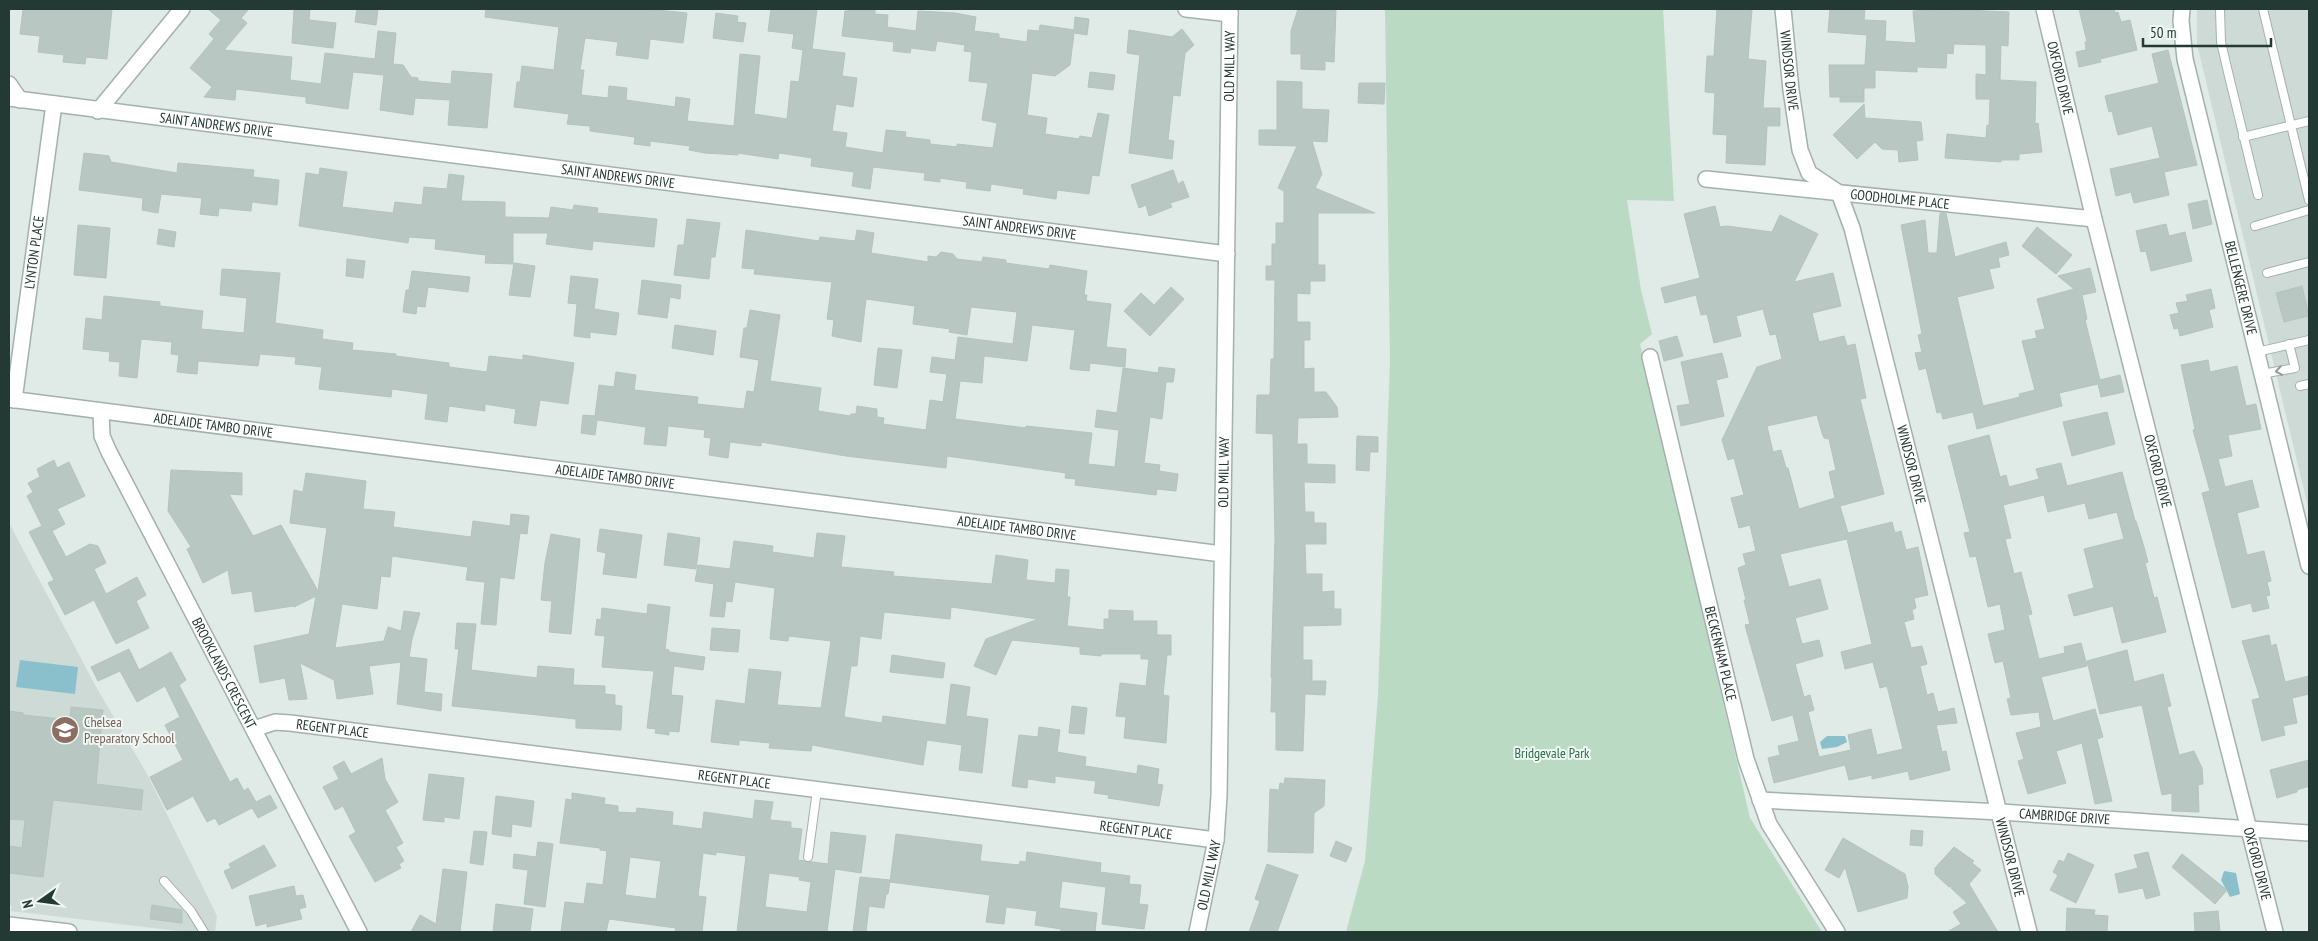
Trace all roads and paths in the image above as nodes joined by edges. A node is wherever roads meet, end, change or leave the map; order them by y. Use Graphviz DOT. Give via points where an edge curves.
graph roads {
  1 [pos="182,9"];
  2 [pos="1186,9"];
  3 [pos="1783,9"];
  4 [pos="2044,9"];
  5 [pos="2182,9"];
  6 [pos="2220,9"];
  7 [pos="2263,9"];
  8 [pos="1230,12"];
  9 [pos="9,84"];
  10 [pos="14,99"];
  11 [pos="54,104"];
  12 [pos="98,111"];
  13 [pos="2309,121"];
  14 [pos="2291,126"];
  15 [pos="2244,137"];
  16 [pos="1706,179"];
  17 [pos="1839,193"];
  18 [pos="2258,195"];
  19 [pos="2309,200"];
  20 [pos="2309,210"];
  21 [pos="2094,219"];
  22 [pos="2255,226"];
  23 [pos="1227,254"];
  24 [pos="2309,262"];
  25 [pos="2267,273"];
  26 [pos="2309,340"];
  27 [pos="2289,344"];
  28 [pos="2257,352"];
  29 [pos="1650,357"];
  30 [pos="2262,374"];
  31 [pos="2309,384"];
  32 [pos="2300,386"];
  33 [pos="11,399"];
  34 [pos="101,412"];
  35 [pos="1222,554"];
  36 [pos="2309,566"];
  37 [pos="254,729"];
  38 [pos="816,790"];
  39 [pos="1760,800"];
  40 [pos="2000,812"];
  41 [pos="2249,828"];
  42 [pos="2309,833"];
  43 [pos="1216,840"];
  44 [pos="808,857"];
  45 [pos="164,881"];
  46 [pos="9,925"];
  47 [pos="69,932"];
  48 [pos="204,932"];
  49 [pos="359,932"];
  50 [pos="1197,932"];
  51 [pos="1837,932"];
  52 [pos="2029,932"];
  53 [pos="2275,932"];
  1 -- 12 [label="street"];
  2 -- 8 [label="street"];
  3 -- 17 [label="street, WINDSOR DRIVE" via="1800,150 1809,173"];
  4 -- 21 [label="street, OXFORD DRIVE"];
  5 -- 28 [label="street, BELLENGERE DRIVE" via="2185,59"];
  6 -- 15 [label="lane" via="2222,42"];
  7 -- 14 [label="lane"];
  8 -- 23 [label="street, OLD MILL WAY"];
  9 -- 10 [label="street"];
  10 -- 11 [label="street, SAINT ANDREWS DRIVE"];
  11 -- 12 [label="street, SAINT ANDREWS DRIVE"];
  11 -- 33 [label="street, LYNTON PLACE"];
  12 -- 23 [label="street, SAINT ANDREWS DRIVE"];
  13 -- 14 [label="lane"];
  14 -- 15 [label="lane"];
  14 -- 19 [label="lane"];
  15 -- 18 [label="lane"];
  16 -- 17 [label="street, GOODHOLME PLACE"];
  17 -- 21 [label="street, GOODHOLME PLACE"];
  17 -- 40 [label="street, WINDSOR DRIVE" via="1852,228"];
  20 -- 22 [label="lane"];
  21 -- 41 [label="street, OXFORD DRIVE"];
  23 -- 35 [label="street, OLD MILL WAY"];
  24 -- 25 [label="lane"];
  26 -- 27 [label="lane"];
  27 -- 28 [label="lane"];
  27 -- 30 [label="lane, one-way" via="2295,368"];
  28 -- 30 [label="street, BELLENGERE DRIVE"];
  29 -- 39 [label="street, BECKENHAM PLACE" via="1746,759"];
  30 -- 36 [label="street, BELLENGERE DRIVE"];
  31 -- 32 [label="lane"];
  33 -- 34 [label="street, ADELAIDE TAMBO DRIVE"];
  34 -- 35 [label="street, ADELAIDE TAMBO DRIVE"];
  34 -- 37 [label="street, BROOKLANDS CRESCENT" via="102,436 109,452"];
  35 -- 43 [label="street, OLD MILL WAY"];
  37 -- 38 [label="street, REGENT PLACE" via="275,722 290,723"];
  37 -- 49 [label="street, BROOKLANDS CRESCENT"];
  38 -- 43 [label="street, REGENT PLACE"];
  38 -- 44 [label="lane"];
  39 -- 40 [label="street, CAMBRIDGE DRIVE"];
  39 -- 51 [label="street, BECKENHAM PLACE" via="1769,824"];
  40 -- 41 [label="street, CAMBRIDGE DRIVE"];
  40 -- 52 [label="street, WINDSOR DRIVE"];
  41 -- 42 [label="street, CAMBRIDGE DRIVE"];
  41 -- 53 [label="street, OXFORD DRIVE"];
  43 -- 50 [label="street, OLD MILL WAY"];
  45 -- 48 [label="lane" via="191,911"];
  46 -- 47 [label="street"];
}
